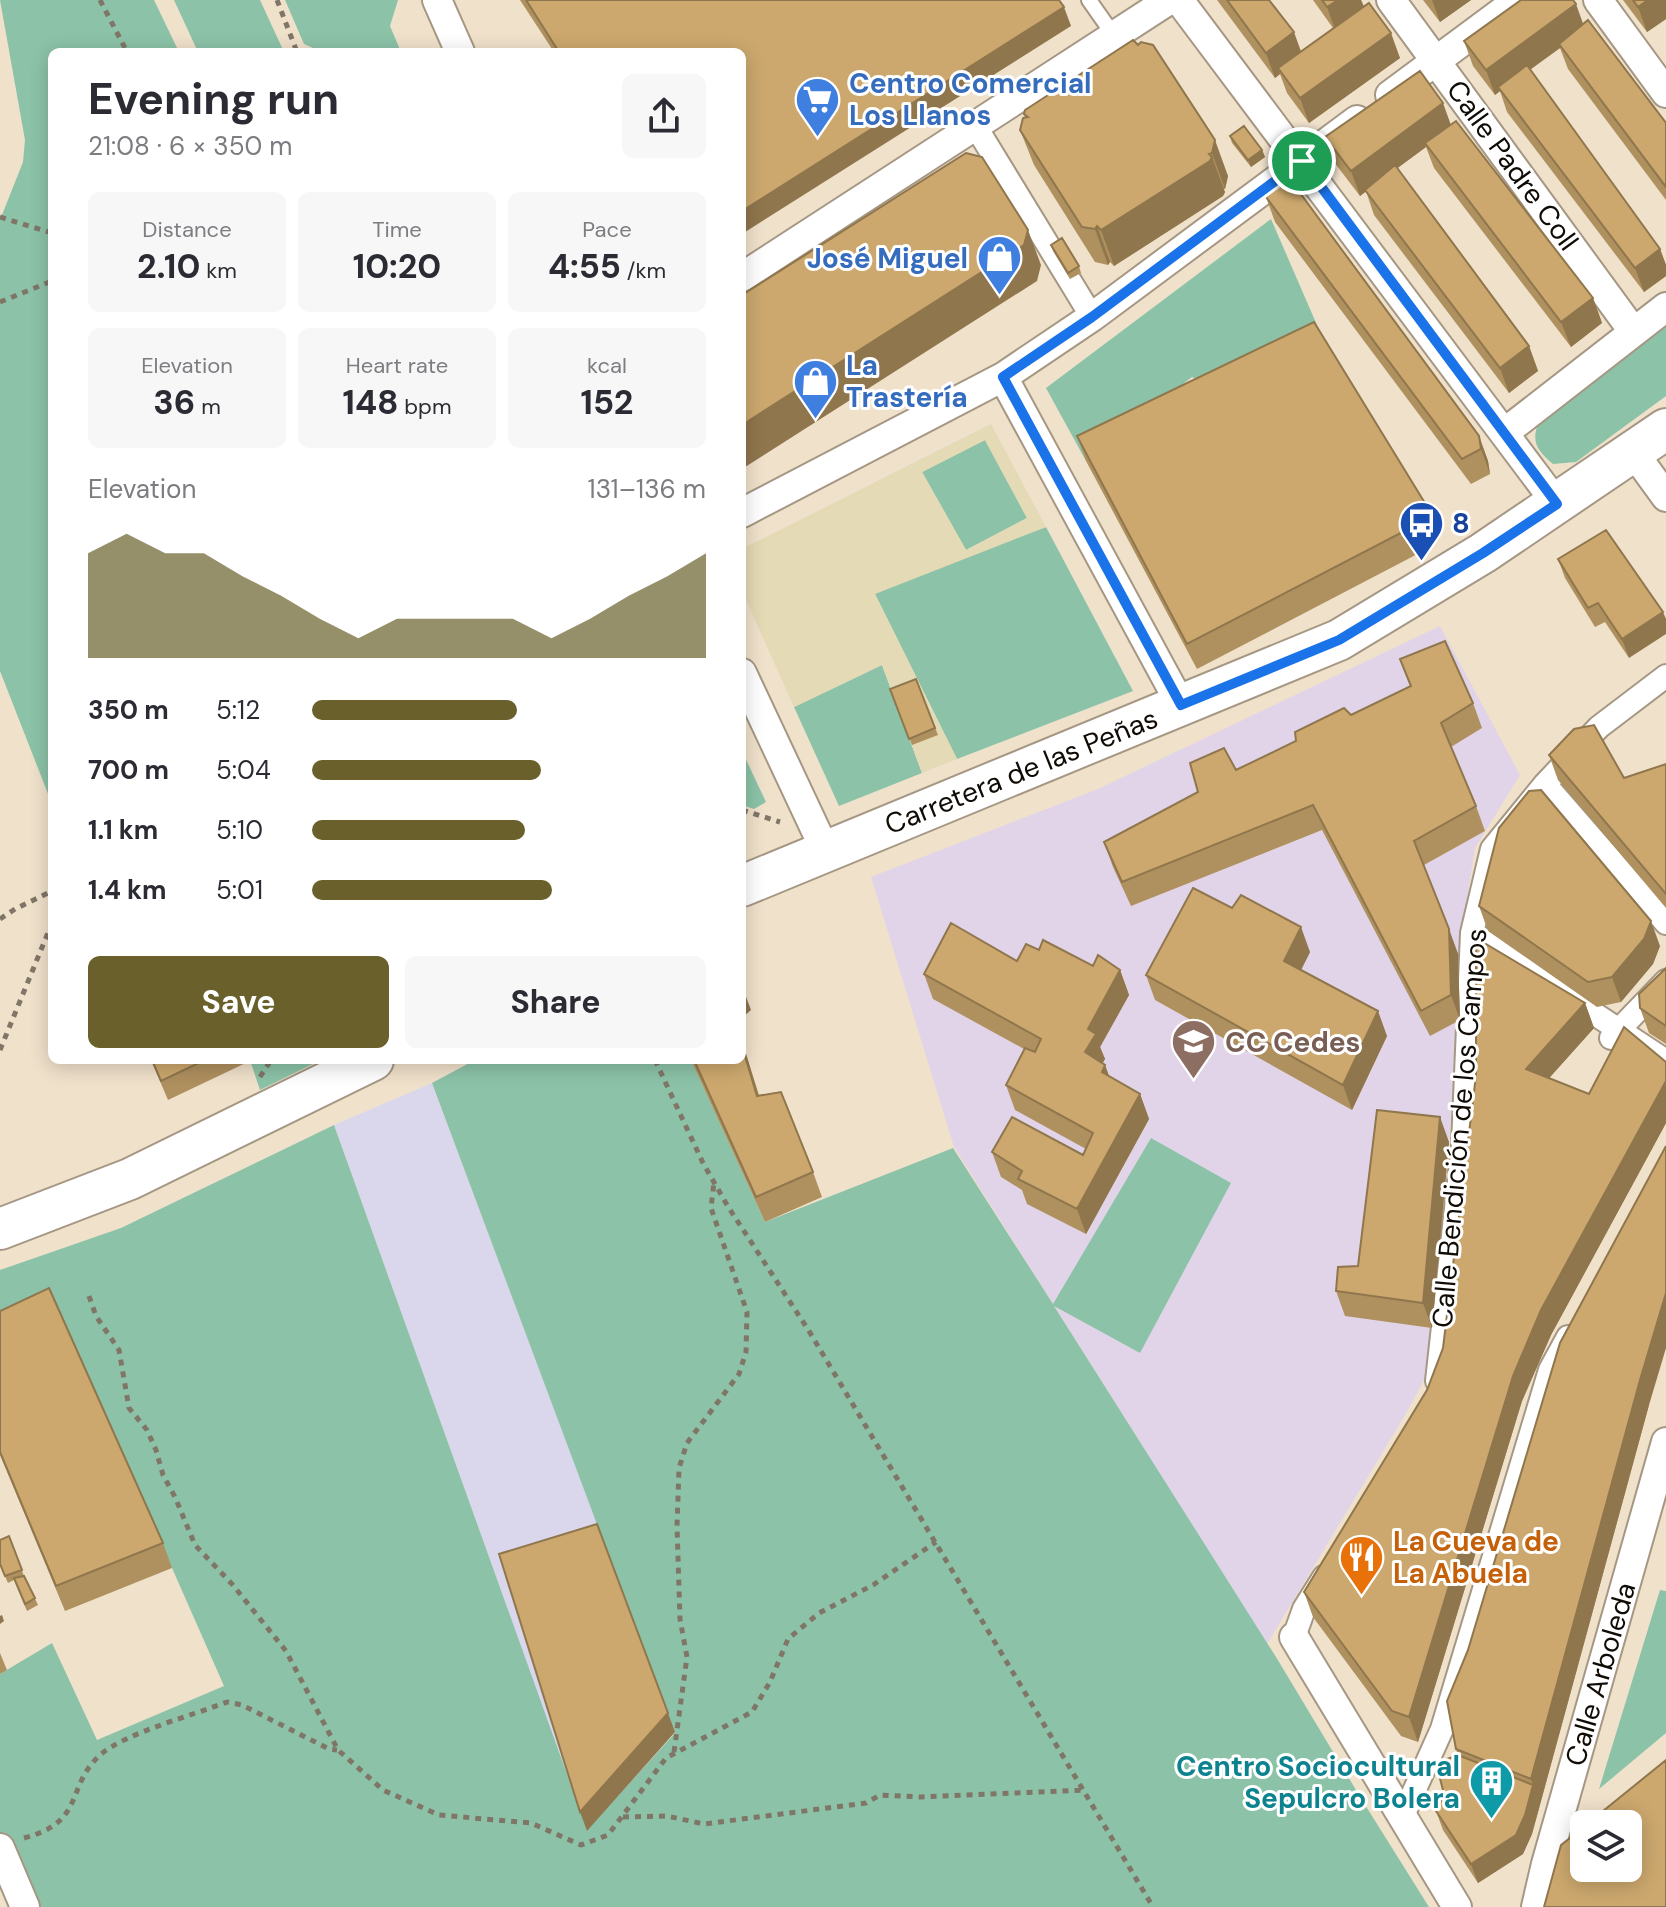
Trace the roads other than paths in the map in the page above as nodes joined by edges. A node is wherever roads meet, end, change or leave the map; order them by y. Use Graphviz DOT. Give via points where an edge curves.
graph roads {
  1 [pos="437,0"];
  2 [pos="1089,0"];
  3 [pos="1169,0"];
  4 [pos="1179,0"];
  5 [pos="1391,0"];
  6 [pos="1518,0"];
  7 [pos="1598,0"];
  8 [pos="1115,37"];
  9 [pos="458,48"];
  10 [pos="1437,60"];
  11 [pos="1666,93"];
  12 [pos="976,127"];
  13 [pos="1302,161"];
  14 [pos="746,274"];
  15 [pos="1666,307"];
  16 [pos="1092,317"];
  17 [pos="1633,331"];
  18 [pos="1003,377"];
  19 [pos="1666,429"];
  20 [pos="1504,433"];
  21 [pos="1634,453"];
  22 [pos="1666,497"];
  23 [pos="1557,504"];
  24 [pos="746,511"];
  25 [pos="1666,676"];
  26 [pos="746,682"];
  27 [pos="1181,705"];
  28 [pos="1545,784"];
  29 [pos="825,850"];
  30 [pos="746,884"];
  31 [pos="1666,923"];
  32 [pos="1472,933"];
  33 [pos="1666,981"];
  34 [pos="1614,1034"];
  35 [pos="1666,1061"];
  36 [pos="365,1064"];
  37 [pos="0,1229"];
  38 [pos="1579,1316"];
  39 [pos="1426,1404"];
  40 [pos="1666,1442"];
  41 [pos="1336,1558"];
  42 [pos="1294,1637"];
  43 [pos="1402,1818"];
  44 [pos="9,1844"];
  45 [pos="1570,1844"];
  46 [pos="1546,1864"];
  47 [pos="25,1907"];
  48 [pos="1457,1907"];
  49 [pos="1536,1907"];
  1 -- 9 [label="street"];
  2 -- 8 [label="lane"];
  3 -- 8 [label="street"];
  4 -- 13 [label="street"];
  5 -- 10 [label="street, Calle Padre Coll"];
  6 -- 10 [label="street"];
  7 -- 11 [label="street"];
  8 -- 12 [label="street"];
  10 -- 13 [label="street"];
  10 -- 17 [label="street, Calle Padre Coll"];
  12 -- 14 [label="street"];
  12 -- 16 [label="street"];
  13 -- 16 [label="street"];
  13 -- 20 [label="street"];
  15 -- 17 [label="street"];
  16 -- 18 [label="street"];
  17 -- 20 [label="street"];
  18 -- 24 [label="street"];
  18 -- 27 [label="street"];
  19 -- 21 [label="main road, Carretera de las Peñas"];
  20 -- 23 [label="street"];
  21 -- 22 [label="street"];
  21 -- 23 [label="main road, Carretera de las Peñas"];
  23 -- 27 [label="main road, Carretera de las Peñas" via="1339,640"];
  25 -- 28 [label="street, Calle Bendición de los Campos" via="1599,727"];
  26 -- 29 [label="street"];
  27 -- 29 [label="main road, Carretera de las Peñas"];
  28 -- 31 [label="street"];
  28 -- 32 [label="street, Calle Bendición de los Campos" via="1492,849"];
  29 -- 30 [label="main road, Carretera de las Peñas"];
  32 -- 34 [label="street"];
  32 -- 39 [label="street, Calle Bendición de los Campos" via="1463,1145 1438,1379"];
  33 -- 34 [label="street"];
  34 -- 35 [label="street"];
  36 -- 37 [label="main road" via="130,1179"];
  38 -- 43 [label="street" via="1550,1370 1442,1729"];
  40 -- 46 [label="street, Calle Arboleda"];
  41 -- 42 [label="street" via="1304,1609"];
  42 -- 43 [label="street"];
  43 -- 48 [label="street"];
  44 -- 47 [label="street"];
  45 -- 46 [label="street"];
  46 -- 49 [label="street, Calle Arboleda"];
}
